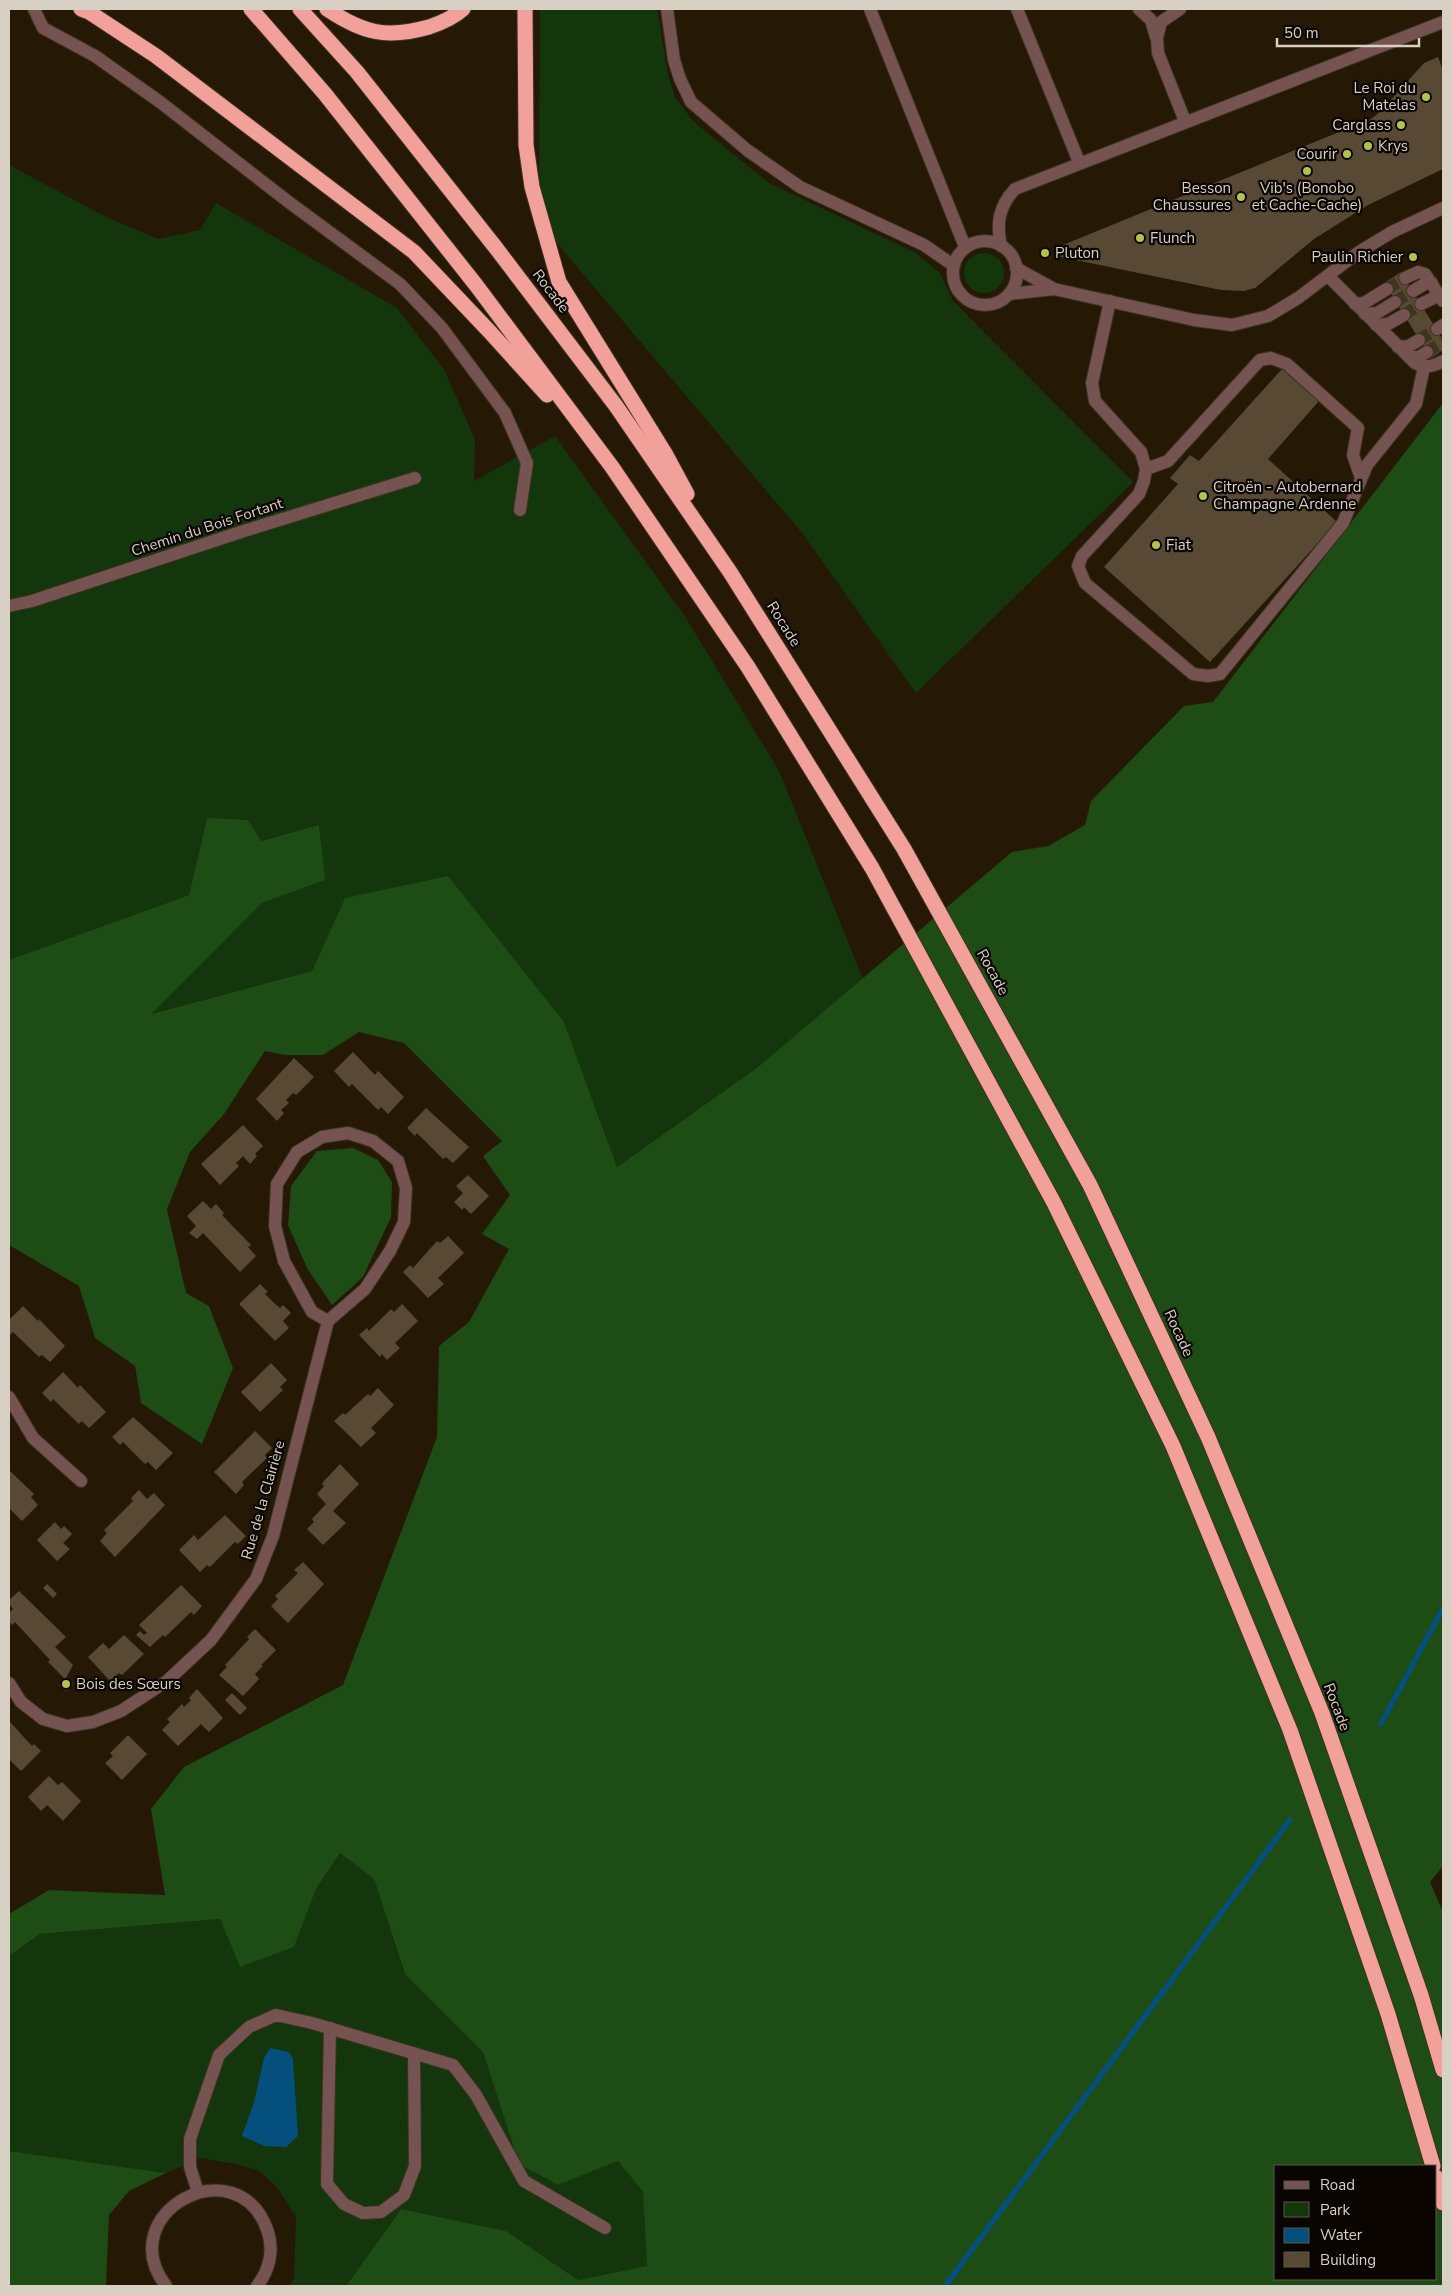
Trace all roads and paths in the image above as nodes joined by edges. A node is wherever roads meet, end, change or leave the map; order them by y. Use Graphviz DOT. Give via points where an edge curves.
graph roads {
  1 [pos="34,9"];
  2 [pos="81,9"];
  3 [pos="251,9"];
  4 [pos="300,9"];
  5 [pos="327,9"];
  6 [pos="463,9"];
  7 [pos="525,9"];
  8 [pos="870,9"];
  9 [pos="1017,9"];
  10 [pos="1139,9"];
  11 [pos="1180,9"];
  12 [pos="668,12"];
  13 [pos="1443,22"];
  14 [pos="1157,38"];
  15 [pos="1186,121"];
  16 [pos="1079,162"];
  17 [pos="1443,208"];
  18 [pos="1001,246"];
  19 [pos="965,247"];
  20 [pos="953,265"];
  21 [pos="1016,268"];
  22 [pos="1328,276"];
  23 [pos="1405,278"];
  24 [pos="1432,283"];
  25 [pos="1054,289"];
  26 [pos="1387,289"];
  27 [pos="1413,291"];
  28 [pos="1009,294"];
  29 [pos="1442,298"];
  30 [pos="1110,301"];
  31 [pos="1396,302"];
  32 [pos="1355,304"];
  33 [pos="1421,304"];
  34 [pos="1365,314"];
  35 [pos="1404,315"];
  36 [pos="1376,325"];
  37 [pos="1419,340"];
  38 [pos="1398,346"];
  39 [pos="1427,352"];
  40 [pos="1409,357"];
  41 [pos="1443,361"];
  42 [pos="1424,367"];
  43 [pos="612,467"];
  44 [pos="1146,469"];
  45 [pos="415,478"];
  46 [pos="1361,478"];
  47 [pos="520,510"];
  48 [pos="730,572"];
  49 [pos="9,606"];
  50 [pos="328,1321"];
  51 [pos="9,1397"];
  52 [pos="81,1481"];
  53 [pos="9,1683"];
  54 [pos="330,2028"];
  55 [pos="414,2054"];
  56 [pos="1443,2070"];
  57 [pos="1433,2165"];
  58 [pos="1437,2181"];
  59 [pos="198,2192"];
  60 [pos="1443,2202"];
  61 [pos="605,2228"];
  62 [pos="166,2286"];
  63 [pos="257,2286"];
  1 -- 47 [label="street" via="44,28 95,56 152,96 400,284 442,328 505,413 526,463"];
  2 -- 43 [label="highway" via="156,56 414,252"];
  3 -- 43 [label="highway" via="325,94 470,278"];
  4 -- 48 [label="highway, Rocade" via="357,72 496,248 616,406"];
  5 -- 6 [label="highway" via="347,22 380,33 404,34 438,24"];
  7 -- 48 [label="highway" via="526,145 532,187 560,282 666,455"];
  8 -- 19 [label="street"];
  9 -- 16 [label="street"];
  10 -- 14 [label="street" via="1152,20"];
  11 -- 14 [label="street" via="1161,22"];
  12 -- 20 [label="street" via="680,79 692,102 717,125 800,187 924,245"];
  13 -- 15 [label="street"];
  14 -- 15 [label="street" via="1158,53"];
  15 -- 16 [label="street"];
  16 -- 18 [label="street" via="1015,189 1004,200 999,214"];
  17 -- 22 [label="street" via="1358,252"];
  18 -- 19 [label="street" via="983,241"];
  18 -- 21 [label="street" via="1011,255"];
  19 -- 20 [label="street"];
  20 -- 28 [label="street" via="955,286 969,301 990,305"];
  21 -- 25 [label="street"];
  21 -- 28 [label="street"];
  22 -- 30 [label="street" via="1268,316 1232,325"];
  22 -- 32 [label="street"];
  23 -- 24 [label="street" via="1418,272 1425,274"];
  24 -- 27 [label="street"];
  24 -- 29 [label="street"];
  25 -- 28 [label="street"];
  25 -- 30 [label="street"];
  26 -- 32 [label="street" via="1364,303"];
  29 -- 33 [label="street"];
  30 -- 44 [label="street" via="1092,392 1095,400 1142,452"];
  31 -- 34 [label="street" via="1377,313"];
  32 -- 34 [label="street"];
  34 -- 36 [label="street"];
  35 -- 36 [label="street" via="1388,324"];
  36 -- 38 [label="street"];
  37 -- 38 [label="street" via="1409,346"];
  38 -- 40 [label="street"];
  39 -- 40 [label="street" via="1419,357"];
  40 -- 42 [label="street"];
  41 -- 42 [label="street"];
  42 -- 46 [label="street" via="1416,404 1366,465"];
  43 -- 57 [label="highway" via="748,667 872,868 1054,1203 1174,1446 1290,1730 1388,2014"];
  44 -- 46 [label="street" via="1168,462 1260,360 1271,358 1287,364 1358,428 1353,456"];
  44 -- 46 [label="street" via="1139,494 1082,556 1078,566 1080,576 1084,583 1193,674 1208,676 1220,674 1343,522"];
  45 -- 49 [label="street, Chemin du Bois Fortant"];
  48 -- 56 [label="highway, Rocade" via="904,849 1090,1184 1208,1436 1322,1713 1421,1995"];
  50 -- 50 [label="street" via="365,1289 404,1222 406,1188 398,1161 374,1141 348,1133 322,1137 297,1152 277,1184 275,1226 284,1261 312,1312"];
  50 -- 53 [label="street, Rue de la Clairière" via="273,1536 256,1578 211,1640 167,1681 121,1711 93,1722 67,1726 43,1719 21,1702"];
  51 -- 52 [label="street" via="33,1438"];
  54 -- 55 [label="street"];
  54 -- 55 [label="street" via="327,2184 344,2204 363,2213 381,2212 404,2195 415,2166"];
  54 -- 59 [label="street" via="276,2015 249,2027 219,2055 190,2138 190,2167"];
  55 -- 61 [label="street" via="453,2065 476,2095 524,2181"];
  58 -- 60 [label="highway"];
  59 -- 62 [label="street" via="180,2200 165,2213 156,2230 153,2249 156,2268"];
  59 -- 63 [label="street" via="217,2191 236,2196 252,2206 264,2222 270,2240 270,2260"];
}
